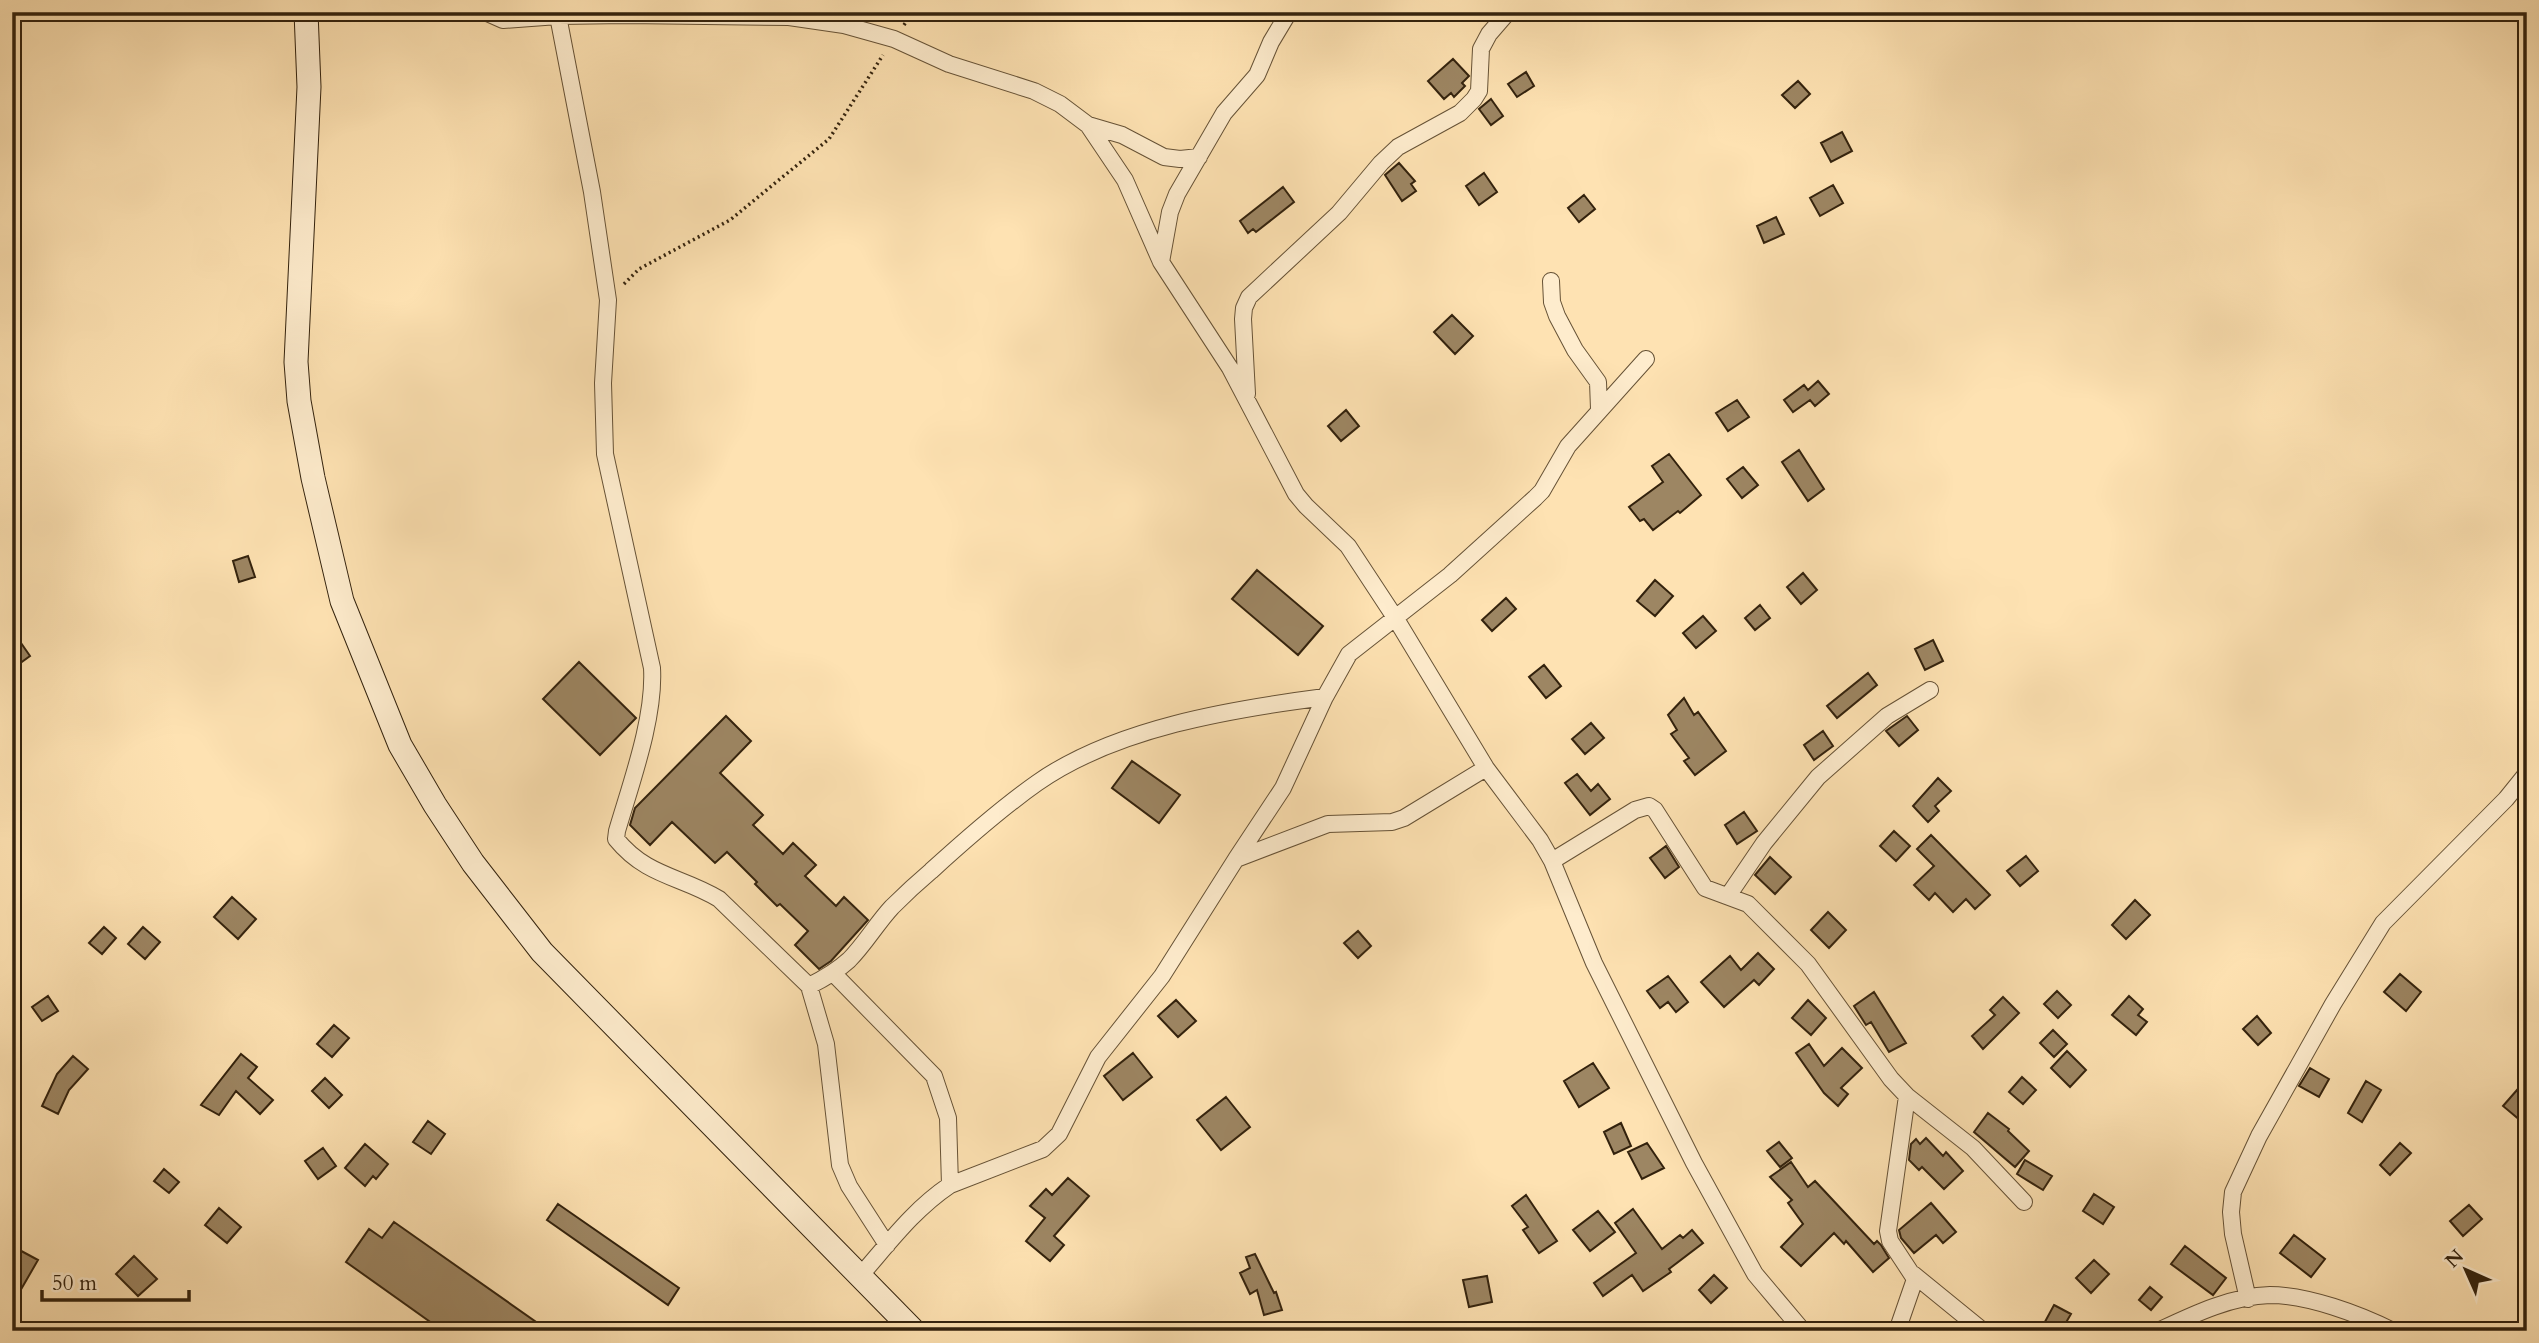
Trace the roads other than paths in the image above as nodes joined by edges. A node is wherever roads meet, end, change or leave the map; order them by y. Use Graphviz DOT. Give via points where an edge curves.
graph roads {
  1 [pos="123,12"];
  2 [pos="138,12"];
  3 [pos="306,12"];
  4 [pos="485,12"];
  5 [pos="1289,12"];
  6 [pos="1508,12"];
  7 [pos="558,16"];
  8 [pos="1088,125"];
  9 [pos="1199,157"];
  10 [pos="1161,262"];
  11 [pos="1551,281"];
  12 [pos="1646,359"];
  13 [pos="1247,400"];
  14 [pos="1599,409"];
  15 [pos="1396,619"];
  16 [pos="1930,690"];
  17 [pos="1325,697"];
  18 [pos="1486,768"];
  19 [pos="2527,773"];
  20 [pos="1237,859"];
  21 [pos="1552,862"];
  22 [pos="1728,896"];
  23 [pos="833,973"];
  24 [pos="809,986"];
  25 [pos="1907,1096"];
  26 [pos="950,1185"];
  27 [pos="2024,1202"];
  28 [pos="887,1245"];
  29 [pos="1913,1274"];
  30 [pos="860,1276"];
  31 [pos="2248,1299"];
  32 [pos="914,1331"];
  33 [pos="1803,1331"];
  34 [pos="1897,1331"];
  35 [pos="1983,1331"];
  36 [pos="2158,1331"];
  37 [pos="2393,1331"];
  1 -- 2 [label="street"];
  3 -- 30 [label="main road" via="309,87 296,362 299,401 342,601 400,745 473,863 542,952"];
  4 -- 7 [label="street" via="503,20"];
  5 -- 9 [label="street" via="1258,75 1224,113"];
  6 -- 13 [label="street" via="1481,49 1479,91 1474,99 1460,113 1398,147 1339,212 1249,297 1243,319"];
  7 -- 8 [label="street" via="789,17 844,25 1034,91"];
  7 -- 24 [label="street" via="593,192 608,300 605,454 652,668 653,685 639,754 616,839 656,873 719,899"];
  8 -- 9 [label="street" via="1122,135 1164,157"];
  8 -- 10 [label="street" via="1125,180"];
  9 -- 10 [label="street" via="1170,212"];
  10 -- 13 [label="street"];
  11 -- 14 [label="street" via="1557,316 1598,382"];
  12 -- 14 [label="street"];
  13 -- 15 [label="street" via="1296,494 1348,547"];
  14 -- 15 [label="street" via="1568,446 1542,491"];
  15 -- 17 [label="street" via="1349,654"];
  15 -- 18 [label="street"];
  16 -- 22 [label="street" via="1887,716 1818,777"];
  17 -- 20 [label="street" via="1283,788"];
  17 -- 23 [label="street" via="1208,716 1136,735 1076,760 1038,782 933,869"];
  18 -- 20 [label="street" via="1404,818 1328,824"];
  18 -- 21 [label="street" via="1528,821"];
  19 -- 31 [label="street" via="2383,923 2259,1136 2233,1192 2231,1212"];
  20 -- 26 [label="street" via="1162,975 1098,1057 1059,1134 1043,1149"];
  21 -- 22 [label="street" via="1635,810 1649,806 1706,888"];
  21 -- 33 [label="street" via="1594,963 1694,1163 1755,1274"];
  22 -- 25 [label="street" via="1748,904 1808,964"];
  23 -- 24 [label="street"];
  23 -- 26 [label="street" via="934,1076 948,1118"];
  24 -- 28 [label="street" via="826,1044 840,1165"];
  25 -- 27 [label="street" via="1973,1148"];
  25 -- 29 [label="street" via="1888,1231"];
  26 -- 28 [label="street" via="895,1232"];
  28 -- 30 [label="street"];
  29 -- 34 [label="street"];
  29 -- 35 [label="street"];
  30 -- 32 [label="main road"];
  31 -- 36 [label="street" via="2215,1306"];
  31 -- 37 [label="street" via="2291,1297"];
}
